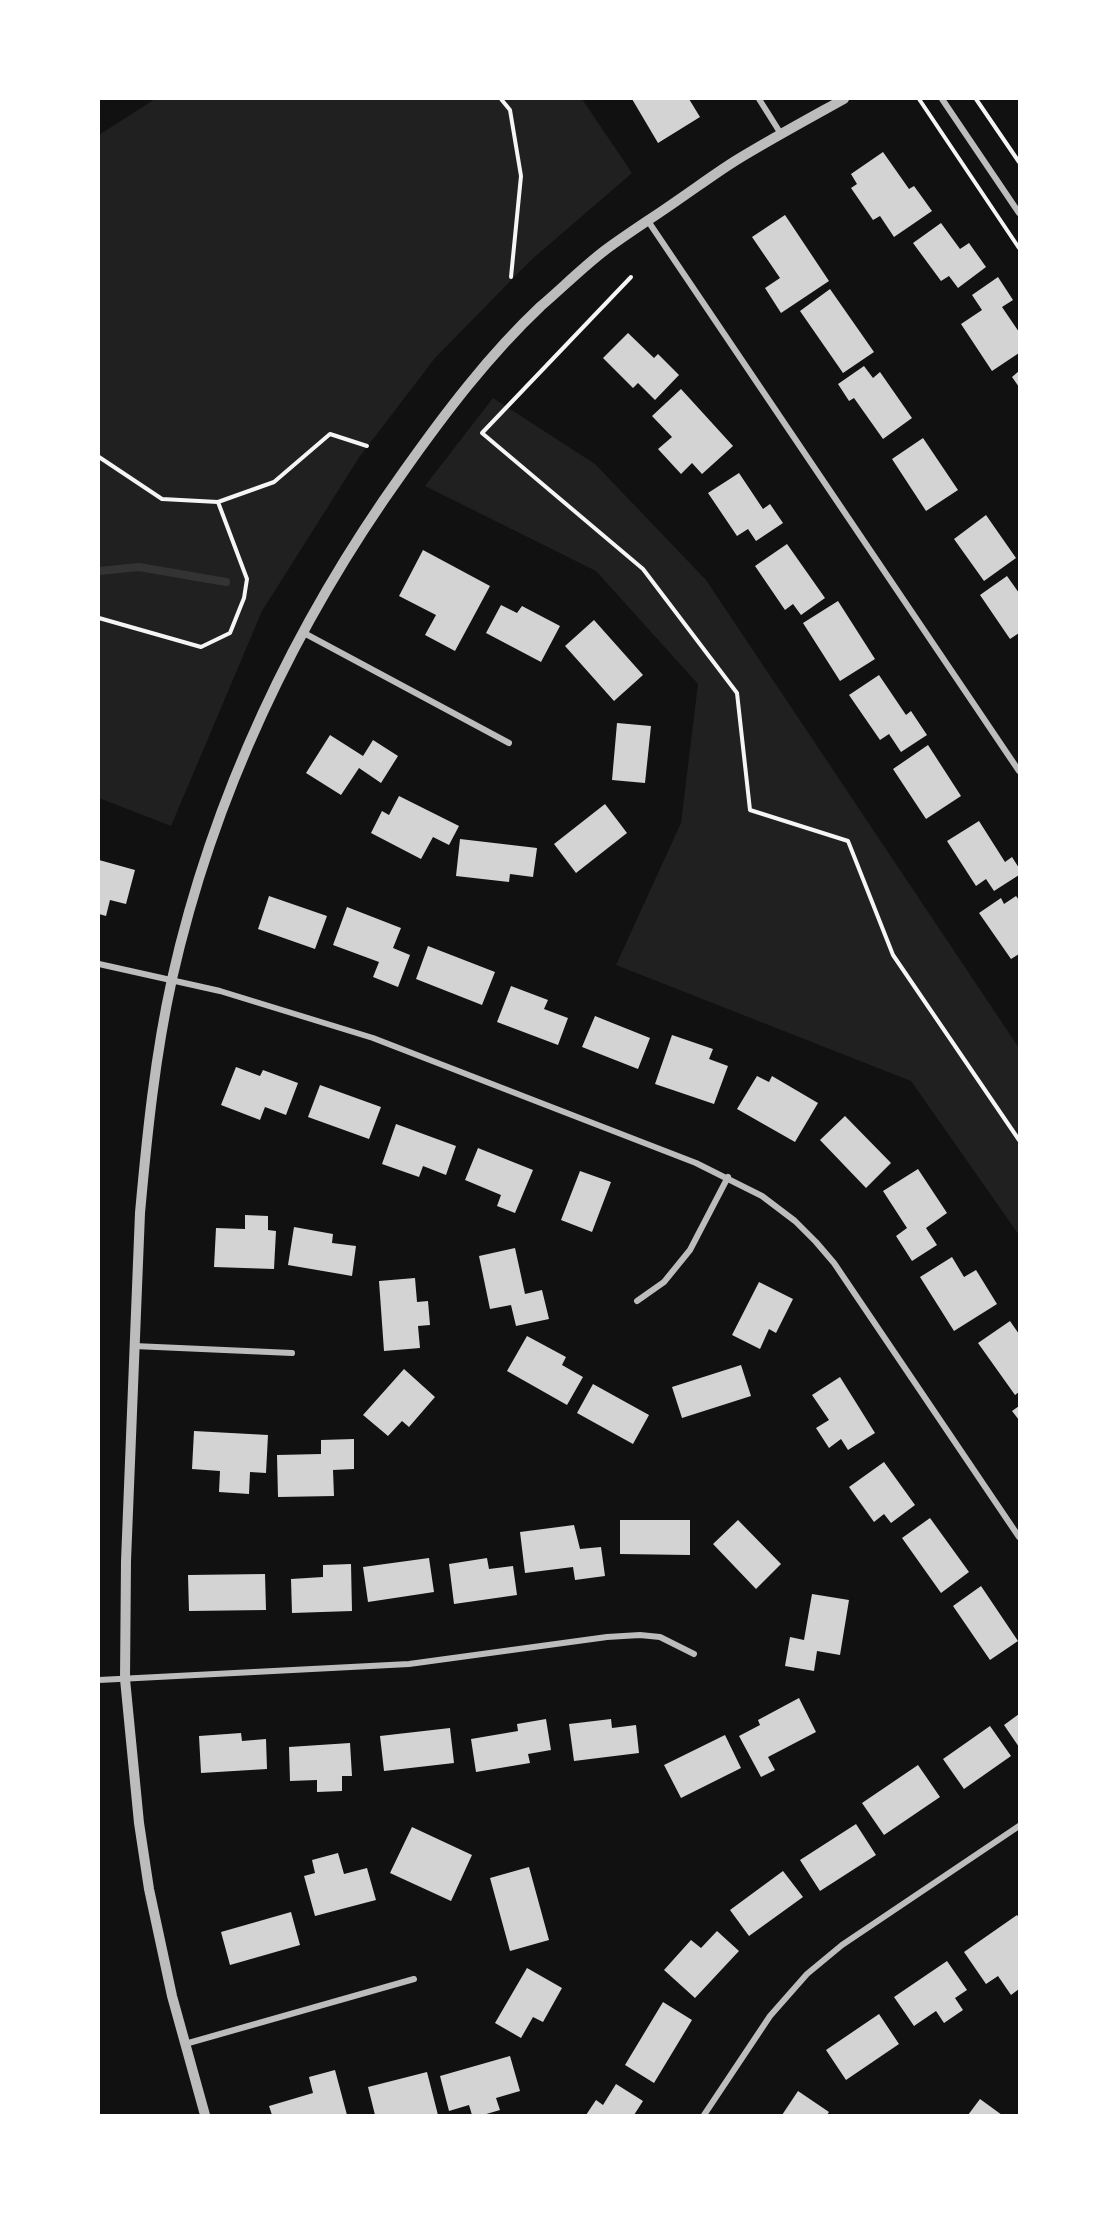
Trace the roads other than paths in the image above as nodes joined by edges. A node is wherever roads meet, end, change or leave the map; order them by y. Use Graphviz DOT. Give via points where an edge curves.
graph roads {
  1 [pos="759,99"];
  2 [pos="844,99"];
  3 [pos="942,99"];
  4 [pos="782,134"];
  5 [pos="1019,213"];
  6 [pos="648,221"];
  7 [pos="304,633"];
  8 [pos="509,743"];
  9 [pos="1019,771"];
  10 [pos="99,964"];
  11 [pos="172,980"];
  12 [pos="728,1177"];
  13 [pos="637,1302"];
  14 [pos="134,1346"];
  15 [pos="292,1353"];
  16 [pos="1019,1537"];
  17 [pos="694,1654"];
  18 [pos="125,1679"];
  19 [pos="99,1680"];
  20 [pos="1019,1826"];
  21 [pos="414,1979"];
  22 [pos="184,2044"];
  23 [pos="205,2115"];
  24 [pos="704,2115"];
  1 -- 4 [label="street"];
  2 -- 4 [label="street"];
  3 -- 5 [label="street"];
  4 -- 6 [label="street" via="733,162"];
  6 -- 7 [label="street" via="603,253 539,308 479,372 374,512"];
  6 -- 9 [label="street"];
  7 -- 8 [label="street"];
  7 -- 11 [label="street" via="269,698 231,787 190,909"];
  10 -- 11 [label="street"];
  11 -- 12 [label="street" via="373,1038"];
  11 -- 14 [label="street" via="144,1164"];
  12 -- 13 [label="street" via="690,1250 664,1281"];
  12 -- 16 [label="street" via="795,1221 834,1263"];
  14 -- 15 [label="street"];
  14 -- 18 [label="street"];
  17 -- 18 [label="street" via="660,1637 640,1635 409,1664"];
  18 -- 19 [label="street"];
  18 -- 22 [label="street" via="149,1889"];
  20 -- 24 [label="street" via="842,1945 807,1974 770,2016"];
  21 -- 22 [label="street"];
  22 -- 23 [label="street"];
}
